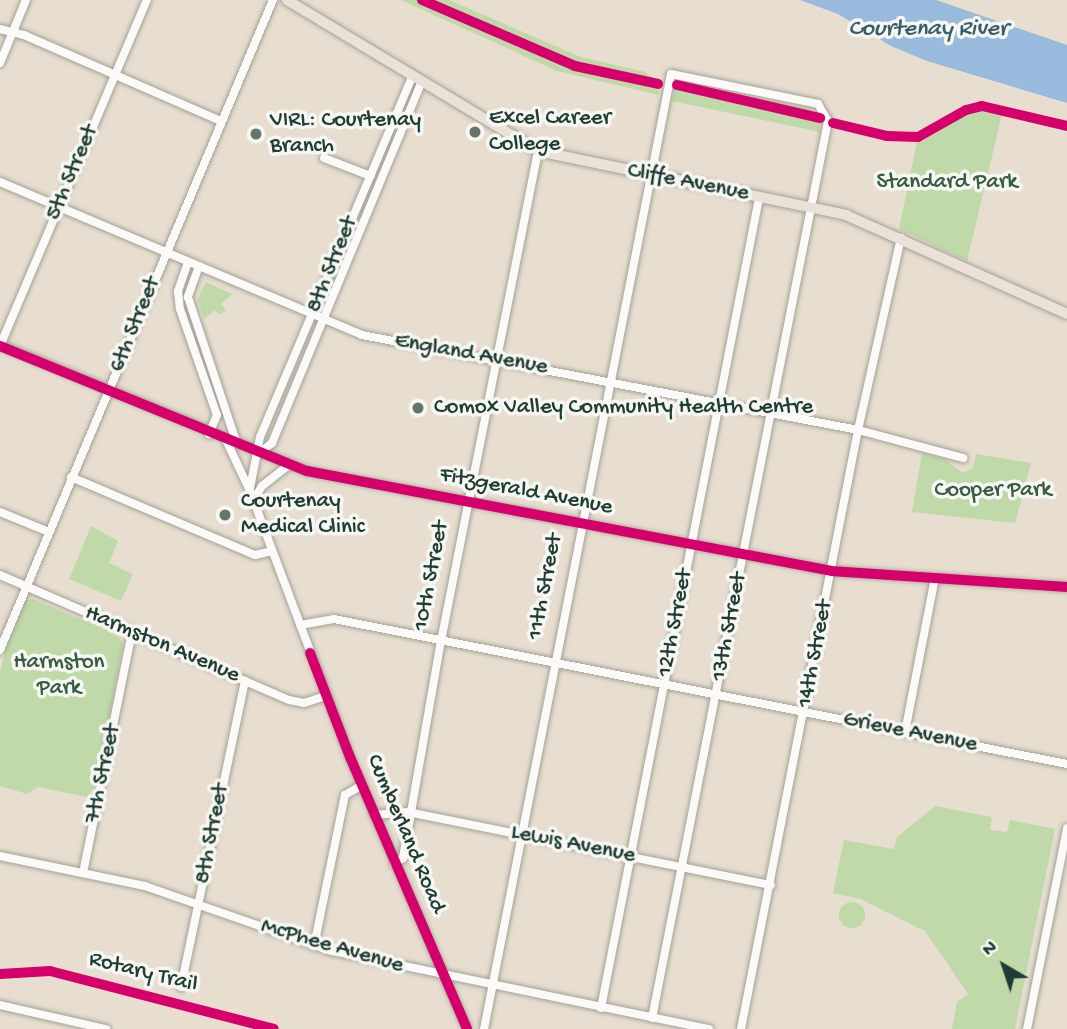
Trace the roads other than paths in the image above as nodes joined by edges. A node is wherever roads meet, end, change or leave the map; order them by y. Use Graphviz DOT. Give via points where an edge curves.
graph roads {
  1 [pos="26,0"];
  2 [pos="147,0"];
  3 [pos="273,0"];
  4 [pos="287,0"];
  5 [pos="0,29"];
  6 [pos="13,32"];
  7 [pos="0,63"];
  8 [pos="671,74"];
  9 [pos="113,77"];
  10 [pos="416,80"];
  11 [pos="221,121"];
  12 [pos="538,151"];
  13 [pos="324,158"];
  14 [pos="369,175"];
  15 [pos="650,176"];
  16 [pos="381,179"];
  17 [pos="0,182"];
  18 [pos="759,198"];
  19 [pos="812,207"];
  20 [pos="58,208"];
  21 [pos="901,239"];
  22 [pos="166,252"];
  23 [pos="188,262"];
  24 [pos="199,266"];
  25 [pos="1067,314"];
  26 [pos="313,315"];
  27 [pos="323,319"];
  28 [pos="0,345"];
  29 [pos="497,360"];
  30 [pos="609,382"];
  31 [pos="109,391"];
  32 [pos="718,404"];
  33 [pos="772,414"];
  34 [pos="858,430"];
  35 [pos="209,434"];
  36 [pos="226,440"];
  37 [pos="237,444"];
  38 [pos="258,454"];
  39 [pos="963,458"];
  40 [pos="288,466"];
  41 [pos="71,477"];
  42 [pos="250,491"];
  43 [pos="253,501"];
  44 [pos="467,502"];
  45 [pos="0,512"];
  46 [pos="580,523"];
  47 [pos="49,531"];
  48 [pos="690,545"];
  49 [pos="272,551"];
  50 [pos="744,557"];
  51 [pos="832,571"];
  52 [pos="0,575"];
  53 [pos="935,578"];
  54 [pos="26,586"];
  55 [pos="1067,587"];
  56 [pos="300,625"];
  57 [pos="132,634"];
  58 [pos="440,641"];
  59 [pos="0,650"];
  60 [pos="553,663"];
  61 [pos="244,681"];
  62 [pos="664,684"];
  63 [pos="326,696"];
  64 [pos="717,696"];
  65 [pos="804,713"];
  66 [pos="905,732"];
  67 [pos="1067,764"];
  68 [pos="362,785"];
  69 [pos="408,812"];
  70 [pos="374,815"];
  71 [pos="1067,828"];
  72 [pos="519,834"];
  73 [pos="0,856"];
  74 [pos="630,856"];
  75 [pos="394,863"];
  76 [pos="683,867"];
  77 [pos="83,873"];
  78 [pos="771,885"];
  79 [pos="198,904"];
  80 [pos="314,946"];
  81 [pos="443,976"];
  82 [pos="181,986"];
  83 [pos="492,986"];
  84 [pos="0,1005"];
  85 [pos="601,1007"];
  86 [pos="652,1018"];
  87 [pos="106,1029"];
  88 [pos="467,1029"];
  89 [pos="484,1029"];
  90 [pos="709,1029"];
  91 [pos="741,1029"];
  92 [pos="1027,1029"];
  1 -- 6 [label="street"];
  2 -- 9 [label="street, 5th Street"];
  3 -- 11 [label="street, 6th Street"];
  4 -- 10 [label="main road, Cliffe Avenue"];
  5 -- 6 [label="street"];
  6 -- 7 [label="street"];
  6 -- 9 [label="street"];
  8 -- 15 [label="street, 11th Street"];
  8 -- 19 [label="street, 13th Street" via="818,104 828,121"];
  9 -- 11 [label="street"];
  9 -- 20 [label="street, 5th Street"];
  10 -- 12 [label="main road, Cliffe Avenue"];
  10 -- 14 [label="street, 8th Street"];
  10 -- 16 [label="street, 8th Street"];
  11 -- 22 [label="street, 6th Street"];
  12 -- 15 [label="main road, Cliffe Avenue"];
  12 -- 29 [label="street, 10th Street"];
  13 -- 14 [label="street"];
  14 -- 16 [label="street"];
  14 -- 26 [label="street, 8th Street"];
  15 -- 18 [label="main road, Cliffe Avenue"];
  15 -- 30 [label="street, 11th Street"];
  16 -- 27 [label="street, 8th Street"];
  17 -- 20 [label="street, England Avenue"];
  18 -- 19 [label="main road, Cliffe Avenue"];
  18 -- 32 [label="street, 12th Street"];
  19 -- 21 [label="main road, Cliffe Avenue" via="856,218"];
  19 -- 33 [label="street, 13th Street"];
  20 -- 22 [label="street, England Avenue"];
  20 -- 28 [label="street, 5th Street"];
  21 -- 25 [label="main road, Cliffe Avenue"];
  21 -- 34 [label="street, 14th Street"];
  22 -- 23 [label="street, England Avenue"];
  22 -- 31 [label="street, 6th Street"];
  23 -- 24 [label="street, England Avenue"];
  23 -- 35 [label="street" via="178,291 180,309 217,415"];
  24 -- 26 [label="street, England Avenue"];
  24 -- 37 [label="street" via="188,297"];
  26 -- 27 [label="street, England Avenue"];
  26 -- 38 [label="street, 8th Street" via="260,437"];
  27 -- 29 [label="street, England Avenue" via="362,335"];
  27 -- 38 [label="street, 8th Street" via="272,443"];
  28 -- 31 [label="street, Fitzgerald Avenue"];
  29 -- 30 [label="street, England Avenue"];
  29 -- 44 [label="street, 10th Street"];
  30 -- 32 [label="street, England Avenue"];
  30 -- 46 [label="street, 11th Street"];
  31 -- 35 [label="street, Fitzgerald Avenue"];
  31 -- 41 [label="street, 6th Street"];
  32 -- 33 [label="street, England Avenue"];
  32 -- 48 [label="street, 12th Street"];
  33 -- 34 [label="street, England Avenue"];
  33 -- 50 [label="street, 13th Street"];
  34 -- 39 [label="street, England Avenue"];
  34 -- 51 [label="street, 14th Street"];
  35 -- 36 [label="street, Fitzgerald Avenue"];
  36 -- 37 [label="street, Fitzgerald Avenue"];
  36 -- 42 [label="street, Cumberland Road"];
  37 -- 38 [label="street, Fitzgerald Avenue"];
  38 -- 40 [label="street, Fitzgerald Avenue"];
  38 -- 42 [label="street, 8th Street"];
  40 -- 43 [label="street" via="271,478"];
  40 -- 44 [label="street, Fitzgerald Avenue"];
  41 -- 47 [label="street, 6th Street"];
  41 -- 49 [label="street" via="255,555"];
  42 -- 43 [label="street, Cumberland Road"];
  43 -- 49 [label="street, Cumberland Road"];
  44 -- 46 [label="street, Fitzgerald Avenue"];
  44 -- 58 [label="street, 10th Street"];
  45 -- 47 [label="street"];
  46 -- 48 [label="street, Fitzgerald Avenue"];
  46 -- 60 [label="street, 11th Street"];
  47 -- 54 [label="street, 6th Street"];
  48 -- 50 [label="street, Fitzgerald Avenue"];
  48 -- 62 [label="street, 12th Street"];
  49 -- 56 [label="street, Cumberland Road"];
  50 -- 51 [label="street, Fitzgerald Avenue"];
  50 -- 64 [label="street, 13th Street"];
  51 -- 53 [label="street, Fitzgerald Avenue"];
  51 -- 65 [label="street, 14th Street"];
  52 -- 54 [label="street, Harmston Avenue"];
  53 -- 55 [label="street, Fitzgerald Avenue"];
  53 -- 66 [label="street"];
  54 -- 57 [label="street, Harmston Avenue"];
  54 -- 59 [label="street, 6th Street"];
  56 -- 58 [label="street, Grieve Avenue" via="327,618"];
  56 -- 63 [label="street, Cumberland Road"];
  57 -- 61 [label="street, Harmston Avenue"];
  57 -- 77 [label="street, 7th Street"];
  58 -- 60 [label="street, Grieve Avenue"];
  58 -- 69 [label="street, 10th Street"];
  60 -- 62 [label="street, Grieve Avenue"];
  60 -- 72 [label="street, 11th Street"];
  61 -- 63 [label="street, Harmston Avenue" via="295,702"];
  61 -- 79 [label="street, 8th Street"];
  62 -- 64 [label="street, Grieve Avenue"];
  62 -- 74 [label="street, 12th Street"];
  63 -- 68 [label="street, Cumberland Road"];
  64 -- 65 [label="street, Grieve Avenue"];
  64 -- 76 [label="street, 13th Street"];
  65 -- 66 [label="street, Grieve Avenue"];
  65 -- 78 [label="street, 14th Street"];
  66 -- 67 [label="street, Grieve Avenue"];
  68 -- 70 [label="street, Cumberland Road"];
  68 -- 80 [label="street" via="345,795"];
  69 -- 70 [label="street, Lewis Avenue"];
  69 -- 72 [label="street, Lewis Avenue"];
  69 -- 75 [label="street, 10th Street" via="403,858"];
  70 -- 75 [label="street, Cumberland Road"];
  71 -- 92 [label="street"];
  72 -- 74 [label="street, Lewis Avenue"];
  72 -- 83 [label="street, 11th Street"];
  73 -- 77 [label="street, McPhee Avenue"];
  74 -- 76 [label="street, Lewis Avenue"];
  74 -- 85 [label="street, 12th Street"];
  75 -- 81 [label="street, Cumberland Road"];
  76 -- 78 [label="street, Lewis Avenue"];
  76 -- 86 [label="street, 13th Street"];
  77 -- 79 [label="street, McPhee Avenue" via="145,886"];
  78 -- 91 [label="street, 14th Street"];
  79 -- 80 [label="street, McPhee Avenue"];
  79 -- 82 [label="street, 8th Street"];
  80 -- 81 [label="street, McPhee Avenue"];
  81 -- 83 [label="street, McPhee Avenue"];
  81 -- 88 [label="street, Cumberland Road"];
  83 -- 85 [label="street, McPhee Avenue"];
  83 -- 89 [label="street, 11th Street"];
  84 -- 87 [label="street"];
  85 -- 86 [label="street, McPhee Avenue"];
  86 -- 90 [label="street, McPhee Avenue"];
}
